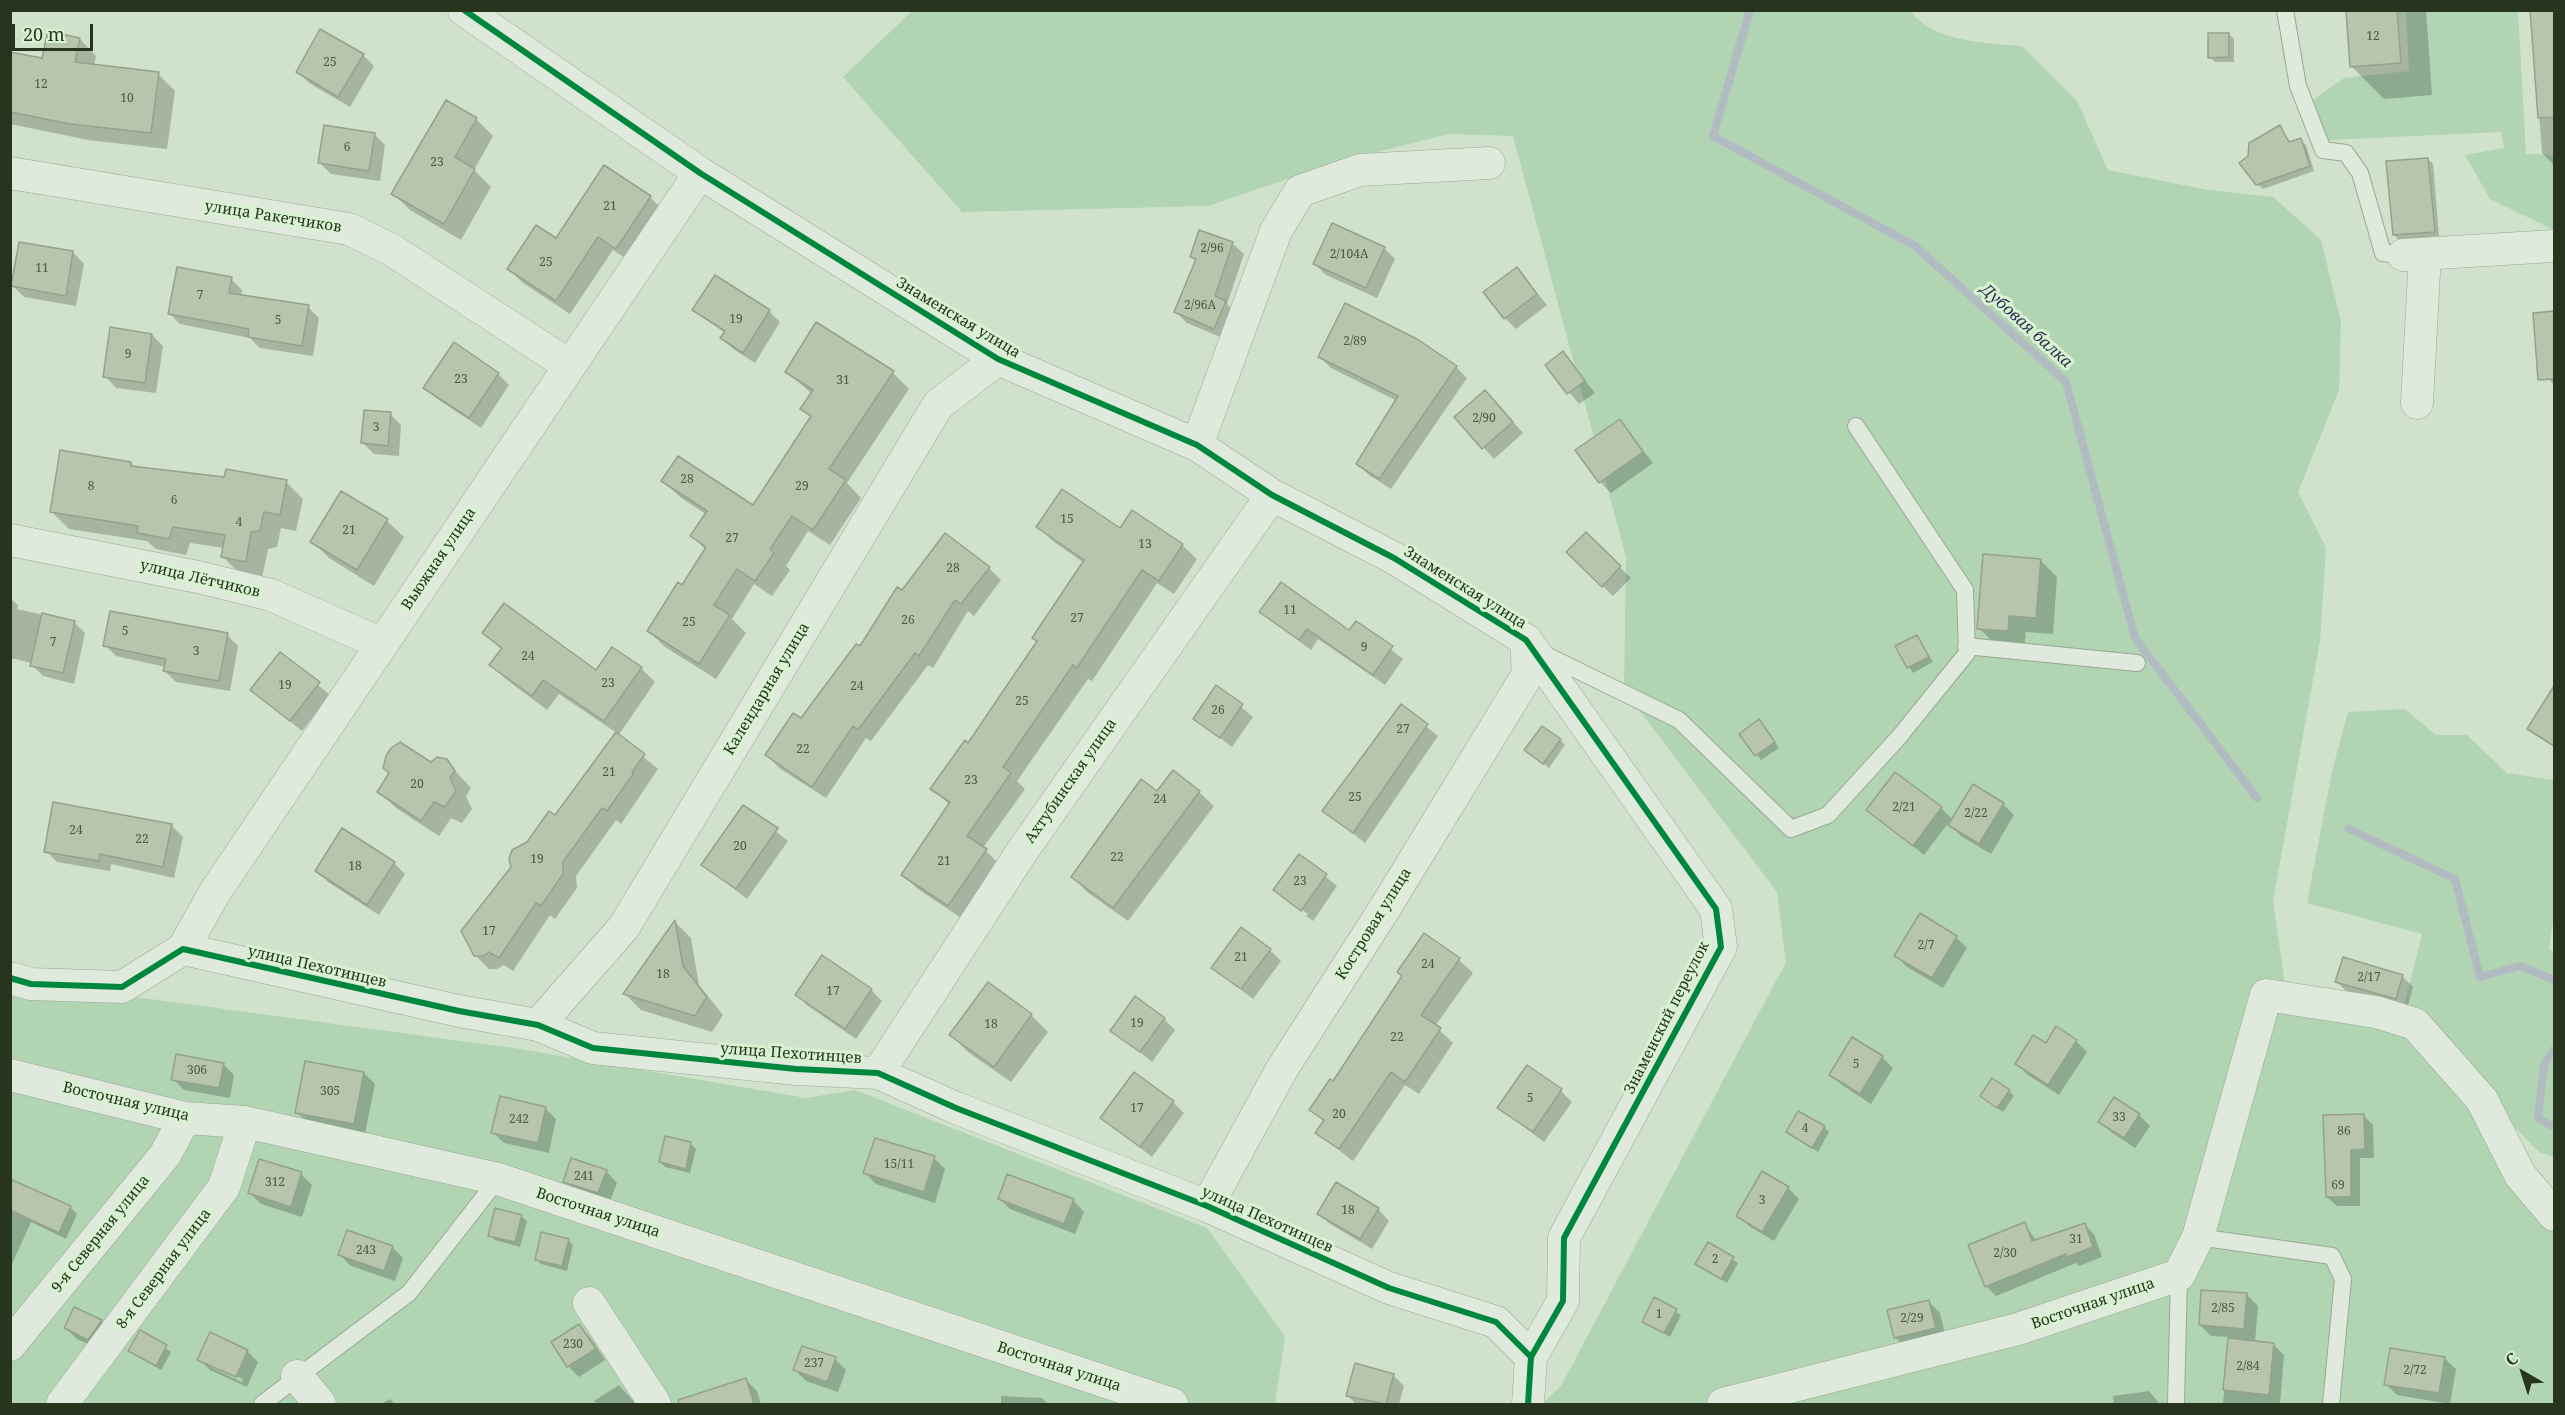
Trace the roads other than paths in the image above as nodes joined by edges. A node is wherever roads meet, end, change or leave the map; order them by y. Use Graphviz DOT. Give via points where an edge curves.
graph roads {
  1 [pos="464,10"];
  2 [pos="2285,10"];
  3 [pos="1489,163"];
  4 [pos="10,173"];
  5 [pos="700,173"];
  6 [pos="2554,246"];
  7 [pos="2414,254"];
  8 [pos="998,359"];
  9 [pos="570,366"];
  10 [pos="2417,403"];
  11 [pos="1856,426"];
  12 [pos="1197,445"];
  13 [pos="1272,495"];
  14 [pos="10,540"];
  15 [pos="1528,643"];
  16 [pos="382,644"];
  17 [pos="1966,646"];
  18 [pos="2137,663"];
  19 [pos="183,949"];
  20 [pos="10,978"];
  21 [pos="538,1025"];
  22 [pos="878,1073"];
  23 [pos="10,1075"];
  24 [pos="185,1118"];
  25 [pos="245,1122"];
  26 [pos="498,1179"];
  27 [pos="1207,1206"];
  28 [pos="2554,1215"];
  29 [pos="2198,1237"];
  30 [pos="2179,1275"];
  31 [pos="589,1303"];
  32 [pos="10,1345"];
  33 [pos="1531,1357"];
  34 [pos="297,1376"];
  35 [pos="62,1404"];
  36 [pos="262,1404"];
  37 [pos="320,1404"];
  38 [pos="655,1404"];
  39 [pos="1172,1404"];
  40 [pos="1528,1404"];
  41 [pos="1723,1404"];
  42 [pos="2176,1404"];
  43 [pos="2331,1404"];
  1 -- 5 [label="street, Знаменская улица"];
  2 -- 7 [label="lane" via="2298,86 2323,150 2346,153 2360,173 2383,253"];
  3 -- 12 [label="street" via="1360,171 1299,192 1276,231"];
  4 -- 9 [label="street, улица Ракетчиков" via="349,229 392,250"];
  5 -- 8 [label="street, Знаменская улица"];
  5 -- 9 [label="street, Вьюжная улица"];
  6 -- 7 [label="street"];
  7 -- 10 [label="street"];
  8 -- 12 [label="street, Знаменская улица"];
  8 -- 21 [label="street, Календарная улица" via="938,405 624,927"];
  9 -- 16 [label="street, Вьюжная улица"];
  11 -- 17 [label="lane" via="1965,590"];
  12 -- 13 [label="street, Знаменская улица"];
  13 -- 15 [label="street, Знаменская улица" via="1394,558"];
  13 -- 22 [label="street, Ахтубинская улица" via="1023,850"];
  14 -- 16 [label="street, улица Лётчиков" via="271,595"];
  15 -- 17 [label="lane" via="1679,720 1791,829 1828,815 1899,737 1967,652"];
  15 -- 27 [label="street, Костровая улица" via="1528,674 1282,1070"];
  15 -- 33 [label="street, Знаменский переулок" via="1716,909 1720,947 1564,1238 1563,1301"];
  16 -- 19 [label="street, Вьюжная улица" via="215,892"];
  17 -- 18 [label="lane"];
  19 -- 20 [label="street" via="122,987 31,984"];
  19 -- 21 [label="street, улица Пехотинцев" via="448,1009"];
  21 -- 22 [label="street, улица Пехотинцев" via="593,1048 796,1069"];
  22 -- 27 [label="street, улица Пехотинцев"];
  23 -- 24 [label="street, Восточная улица"];
  24 -- 25 [label="street, Восточная улица"];
  24 -- 32 [label="street, 9-я Северная улица" via="165,1155"];
  25 -- 26 [label="street, Восточная улица"];
  25 -- 35 [label="street, 8-я Северная улица" via="224,1187"];
  26 -- 34 [label="lane" via="409,1293"];
  26 -- 39 [label="street, Восточная улица"];
  27 -- 33 [label="street, улица Пехотинцев" via="1389,1288 1496,1322"];
  28 -- 29 [label="street" via="2520,1175 2482,1100 2415,1024 2376,1012 2266,995"];
  29 -- 30 [label="street"];
  29 -- 43 [label="lane" via="2332,1256 2343,1279"];
  30 -- 41 [label="street, Восточная улица" via="2018,1329"];
  30 -- 42 [label="lane"];
  31 -- 38 [label="street"];
  33 -- 40 [label="street, Знаменский переулок"];
  34 -- 36 [label="lane"];
  34 -- 37 [label="street"];
}
